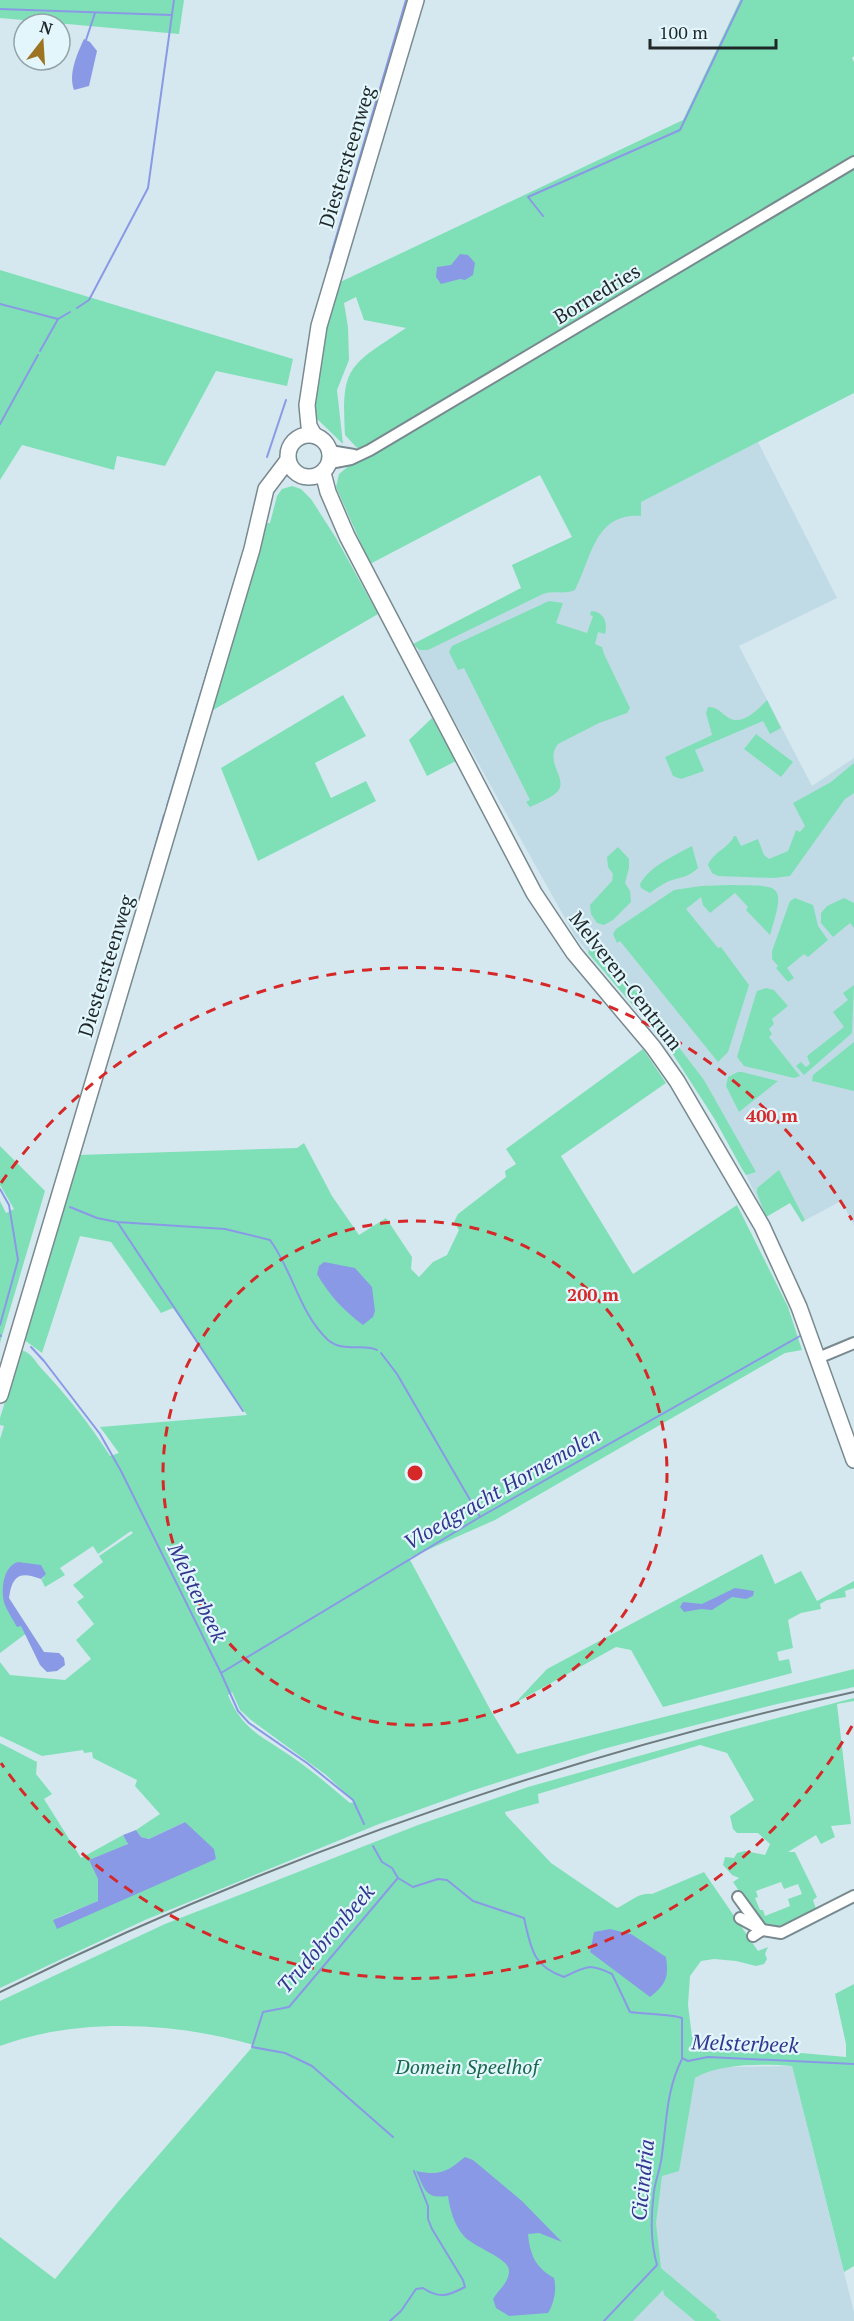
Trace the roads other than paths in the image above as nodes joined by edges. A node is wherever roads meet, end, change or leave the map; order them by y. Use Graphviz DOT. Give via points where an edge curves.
graph roads {
  1 [pos="416,0"];
  2 [pos="854,162"];
  3 [pos="318,326"];
  4 [pos="314,435"];
  5 [pos="297,438"];
  6 [pos="292,466"];
  7 [pos="324,466"];
  8 [pos="854,1343"];
  9 [pos="818,1358"];
  10 [pos="0,1395"];
  11 [pos="854,1460"];
  12 [pos="854,1896"];
  13 [pos="738,1897"];
  14 [pos="740,1918"];
  15 [pos="757,1933"];
  1 -- 3 [label="main road, Diestersteenweg"];
  2 -- 7 [label="street, Bornedries" via="358,456"];
  3 -- 4 [label="main road, Diestersteenweg" via="307,405"];
  3 -- 5 [label="main road, Diestersteenweg" via="303,360"];
  4 -- 5 [label="main road"];
  4 -- 7 [label="main road" via="326,442"];
  5 -- 6 [label="main road" via="288,450"];
  6 -- 7 [label="main road"];
  6 -- 10 [label="main road, Diestersteenweg" via="266,489 258,514 252,549"];
  7 -- 9 [label="main road, Melveren-Centrum" via="320,496 347,536 534,893 574,952 666,1064 775,1252"];
  8 -- 9 [label="street"];
  9 -- 11 [label="main road, Melveren-Centrum"];
  12 -- 15 [label="street" via="781,1933"];
  13 -- 15 [label="street"];
  14 -- 15 [label="street"];
}
